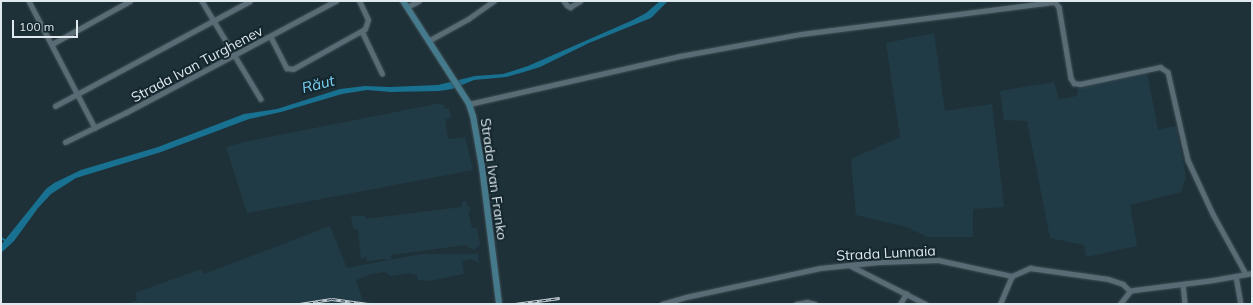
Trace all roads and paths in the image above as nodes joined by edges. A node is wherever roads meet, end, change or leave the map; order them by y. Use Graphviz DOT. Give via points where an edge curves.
graph roads {
  1 [pos="29,1"];
  2 [pos="130,1"];
  3 [pos="202,1"];
  4 [pos="250,1"];
  5 [pos="336,1"];
  6 [pos="359,1"];
  7 [pos="403,1"];
  8 [pos="419,1"];
  9 [pos="494,1"];
  10 [pos="564,1"];
  11 [pos="580,1"];
  12 [pos="407,7"];
  13 [pos="214,20"];
  14 [pos="362,31"];
  15 [pos="271,37"];
  16 [pos="428,41"];
  17 [pos="52,44"];
  18 [pos="236,56"];
  19 [pos="382,73"];
  20 [pos="77,93"];
  21 [pos="261,99"];
  22 [pos="469,104"];
  23 [pos="55,106"];
  24 [pos="95,128"];
  25 [pos="65,142"];
  26 [pos="850,266"];
  27 [pos="1252,273"];
  28 [pos="1246,274"];
  29 [pos="1012,276"];
  30 [pos="1236,276"];
  31 [pos="1183,284"];
  32 [pos="1130,291"];
  33 [pos="906,294"];
  34 [pos="499,304"];
  35 [pos="662,304"];
  36 [pos="796,304"];
  37 [pos="815,304"];
  38 [pos="900,304"];
  39 [pos="926,304"];
  40 [pos="1000,304"];
  41 [pos="1120,304"];
  42 [pos="1185,304"];
  43 [pos="1241,304"];
  1 -- 17 [label="street"];
  2 -- 17 [label="street"];
  3 -- 13 [label="street"];
  4 -- 13 [label="street"];
  5 -- 15 [label="street, Strada Ivan Turghenev"];
  6 -- 14 [label="street" via="368,20"];
  7 -- 12 [label="main road, Strada Ivan Franko"];
  8 -- 12 [label="street"];
  9 -- 16 [label="street"];
  10 -- 11 [label="street" via="569,6"];
  12 -- 16 [label="main road, Strada Ivan Franko"];
  13 -- 18 [label="street"];
  13 -- 20 [label="street"];
  14 -- 15 [label="street" via="291,70 286,68"];
  14 -- 19 [label="street"];
  15 -- 18 [label="street, Strada Ivan Turghenev"];
  16 -- 22 [label="main road, Strada Ivan Franko"];
  17 -- 20 [label="street"];
  18 -- 21 [label="street"];
  18 -- 24 [label="street, Strada Ivan Turghenev"];
  20 -- 23 [label="street"];
  20 -- 24 [label="street"];
  22 -- 28 [label="street" via="652,61 801,34 1054,2 1059,7 1074,83 1080,84 1160,67 1166,69 1188,160"];
  22 -- 34 [label="main road, Strada Ivan Franko" via="482,167"];
  24 -- 25 [label="street, Strada Ivan Turghenev"];
  26 -- 29 [label="street, Strada Lunnaia" via="879,262 938,260"];
  26 -- 33 [label="street"];
  26 -- 35 [label="street, Strada Lunnaia" via="820,268"];
  27 -- 28 [label="street"];
  28 -- 30 [label="street"];
  29 -- 32 [label="street" via="1036,268 1108,279 1123,284"];
  29 -- 40 [label="street"];
  30 -- 31 [label="street"];
  30 -- 43 [label="street"];
  31 -- 32 [label="street"];
  31 -- 42 [label="street"];
  32 -- 41 [label="street"];
  33 -- 38 [label="street"];
  33 -- 39 [label="street"];
  36 -- 37 [label="street"];
}
